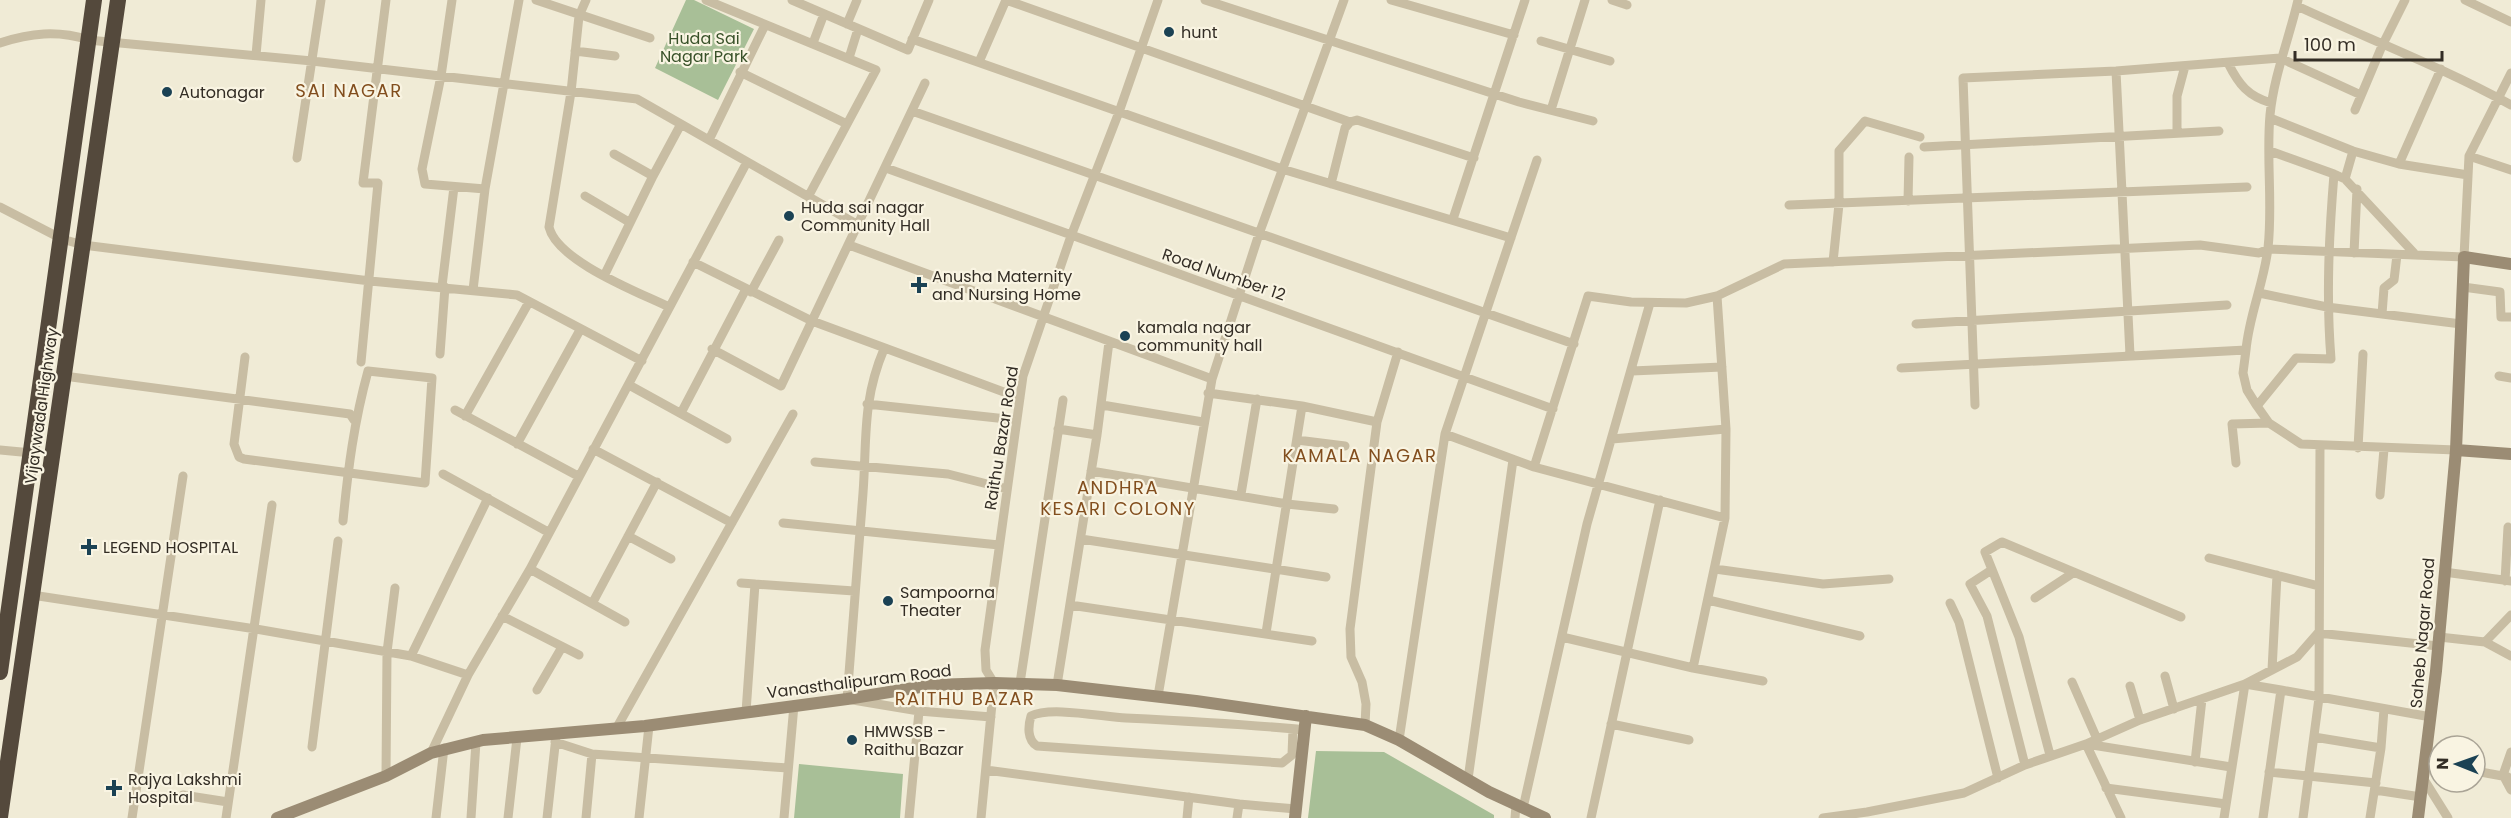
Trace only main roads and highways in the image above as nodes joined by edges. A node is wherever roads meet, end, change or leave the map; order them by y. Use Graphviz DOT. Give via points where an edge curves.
graph roads {
  1 [pos="94,0"];
  2 [pos="118,0"];
  3 [pos="0,672"];
  4 [pos="0,817"];
  1 -- 3 [label="highway, Vijaywada Highway"];
  2 -- 4 [label="highway, Vijaywada Highway"];
}
